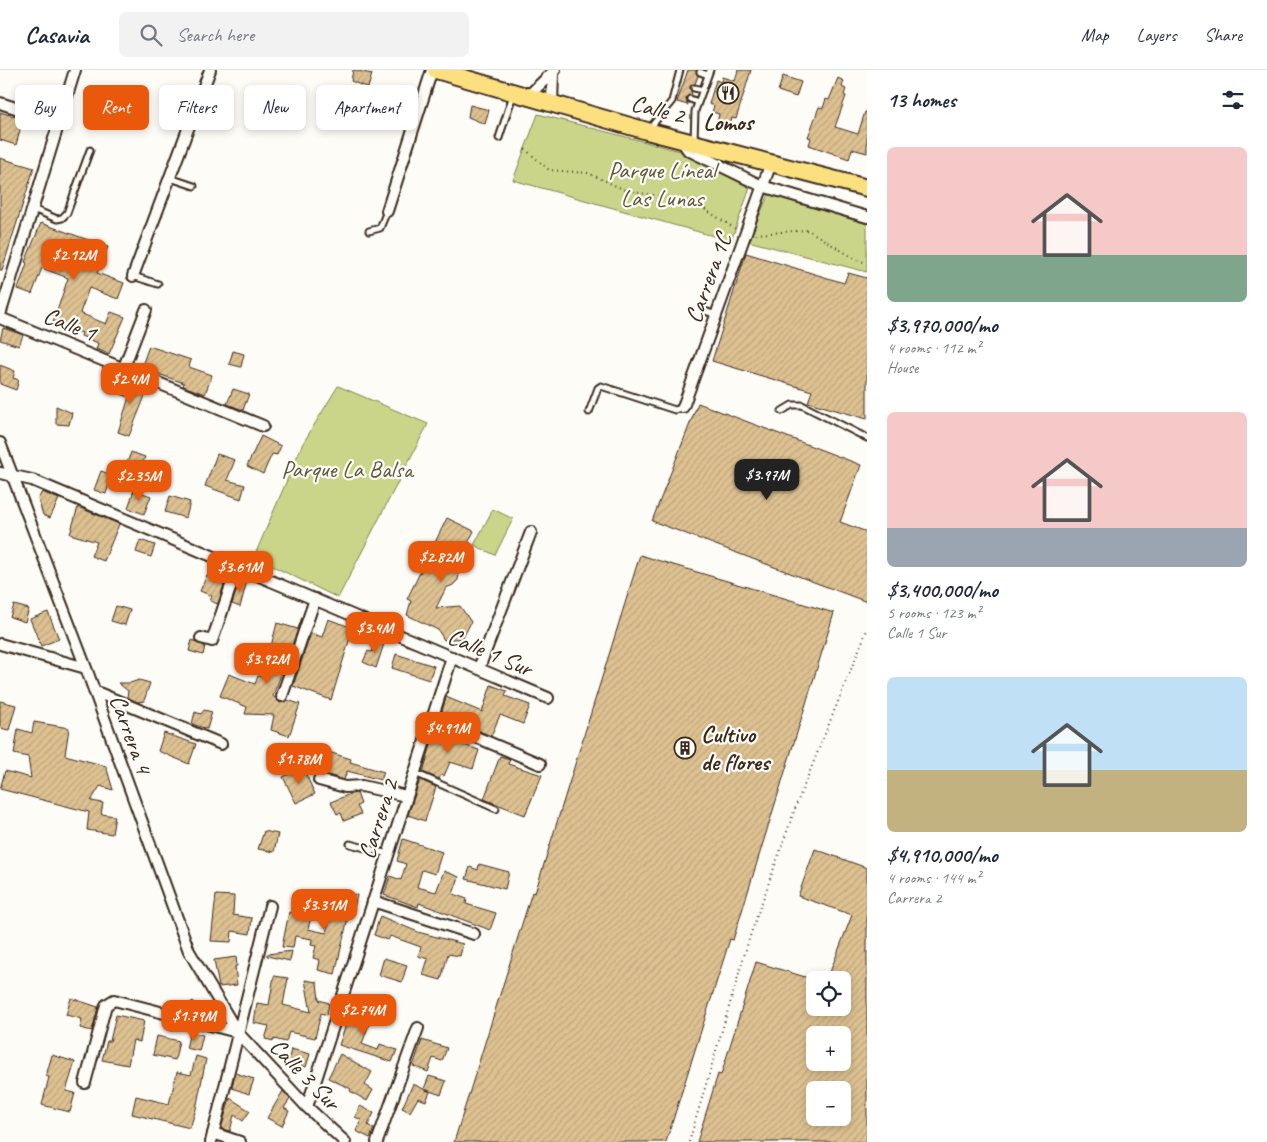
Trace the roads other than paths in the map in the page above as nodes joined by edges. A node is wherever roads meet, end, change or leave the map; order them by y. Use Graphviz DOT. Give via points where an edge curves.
graph roads {
  1 [pos="75,70"];
  2 [pos="210,70"];
  3 [pos="432,70"];
  4 [pos="436,70"];
  5 [pos="680,70"];
  6 [pos="554,72"];
  7 [pos="700,72"];
  8 [pos="709,73"];
  9 [pos="71,85"];
  10 [pos="694,88"];
  11 [pos="703,90"];
  12 [pos="520,95"];
  13 [pos="690,99"];
  14 [pos="698,102"];
  15 [pos="0,103"];
  16 [pos="552,103"];
  17 [pos="15,108"];
  18 [pos="58,130"];
  19 [pos="648,131"];
  20 [pos="500,138"];
  21 [pos="688,142"];
  22 [pos="90,150"];
  23 [pos="771,163"];
  24 [pos="170,178"];
  25 [pos="194,186"];
  26 [pos="762,186"];
  27 [pos="867,188"];
  28 [pos="33,209"];
  29 [pos="387,211"];
  30 [pos="867,217"];
  31 [pos="369,231"];
  32 [pos="133,276"];
  33 [pos="158,284"];
  34 [pos="146,310"];
  35 [pos="705,311"];
  36 [pos="716,315"];
  37 [pos="0,316"];
  38 [pos="124,367"];
  39 [pos="683,407"];
  40 [pos="782,411"];
  41 [pos="589,412"];
  42 [pos="263,426"];
  43 [pos="867,438"];
  44 [pos="0,443"];
  45 [pos="0,473"];
  46 [pos="13,477"];
  47 [pos="531,532"];
  48 [pos="238,565"];
  49 [pos="315,599"];
  50 [pos="201,638"];
  51 [pos="0,644"];
  52 [pos="452,657"];
  53 [pos="86,668"];
  54 [pos="479,668"];
  55 [pos="94,691"];
  56 [pos="282,696"];
  57 [pos="548,698"];
  58 [pos="431,718"];
  59 [pos="221,744"];
  60 [pos="540,764"];
  61 [pos="414,773"];
  62 [pos="319,780"];
  63 [pos="406,796"];
  64 [pos="496,809"];
  65 [pos="350,844"];
  66 [pos="388,854"];
  67 [pos="373,901"];
  68 [pos="270,906"];
  69 [pos="474,934"];
  70 [pos="418,1028"];
  71 [pos="238,1032"];
  72 [pos="85,1084"];
  73 [pos="306,1107"];
  74 [pos="212,1138"];
  75 [pos="240,1142"];
  76 [pos="345,1142"];
  77 [pos="377,1142"];
  1 -- 9 [label="street"];
  2 -- 24 [label="street"];
  3 -- 29 [label="street"];
  4 -- 12 [label="main road, Calle 2"];
  5 -- 19 [label="lane" via="676,95"];
  6 -- 12 [label="street"];
  6 -- 16 [label="street"];
  7 -- 8 [label="lane"];
  8 -- 11 [label="lane"];
  10 -- 11 [label="lane"];
  11 -- 14 [label="lane"];
  12 -- 16 [label="main road, Calle 2"];
  12 -- 20 [label="lane"];
  13 -- 14 [label="lane"];
  14 -- 21 [label="lane"];
  15 -- 17 [label="street"];
  16 -- 19 [label="main road, Calle 2"];
  18 -- 28 [label="street"];
  19 -- 21 [label="main road, Calle 2"];
  21 -- 23 [label="main road, Calle 2"];
  21 -- 26 [label="street" via="688,150"];
  22 -- 28 [label="lane" via="67,213 58,219"];
  23 -- 26 [label="street, Carrera 1C"];
  23 -- 27 [label="main road, Calle 2"];
  24 -- 25 [label="lane"];
  24 -- 32 [label="street"];
  26 -- 30 [label="street"];
  26 -- 36 [label="street, Carrera 1C"];
  28 -- 37 [label="street"];
  29 -- 31 [label="lane" via="380,228"];
  32 -- 33 [label="lane"];
  34 -- 38 [label="street"];
  35 -- 36 [label="lane"];
  36 -- 39 [label="street, Carrera 1C"];
  37 -- 38 [label="street, Calle 1"];
  38 -- 42 [label="street, Calle 1"];
  39 -- 41 [label="lane" via="675,410 600,386"];
  40 -- 43 [label="lane" via="792,405 802,405"];
  44 -- 46 [label="street, Carrera 4"];
  45 -- 46 [label="street, Calle 1 Sur"];
  46 -- 48 [label="street, Calle 1 Sur" via="32,480"];
  46 -- 53 [label="street, Carrera 4"];
  47 -- 54 [label="street"];
  48 -- 49 [label="street, Calle 1 Sur"];
  48 -- 50 [label="street" via="212,641"];
  49 -- 52 [label="street, Calle 1 Sur"];
  49 -- 56 [label="street"];
  51 -- 53 [label="street"];
  52 -- 54 [label="street, Calle 1 Sur"];
  52 -- 58 [label="street, Carrera 2"];
  53 -- 55 [label="street, Carrera 4"];
  54 -- 57 [label="street, Calle 1 Sur"];
  55 -- 59 [label="street"];
  55 -- 71 [label="street, Carrera 4" via="189,951"];
  58 -- 60 [label="street"];
  58 -- 61 [label="street, Carrera 2"];
  61 -- 63 [label="street, Carrera 2"];
  61 -- 64 [label="lane"];
  62 -- 63 [label="street"];
  63 -- 66 [label="street, Carrera 2"];
  65 -- 66 [label="lane"];
  66 -- 67 [label="street, Carrera 2"];
  67 -- 69 [label="street"];
  67 -- 73 [label="street, Carrera 2"];
  68 -- 71 [label="street"];
  70 -- 77 [label="street"];
  71 -- 72 [label="street" via="114,1000 106,1005"];
  71 -- 73 [label="street, Calle 3 Sur"];
  71 -- 74 [label="street"];
  73 -- 76 [label="street, Calle 3 Sur"];
  74 -- 75 [label="street"];
}
